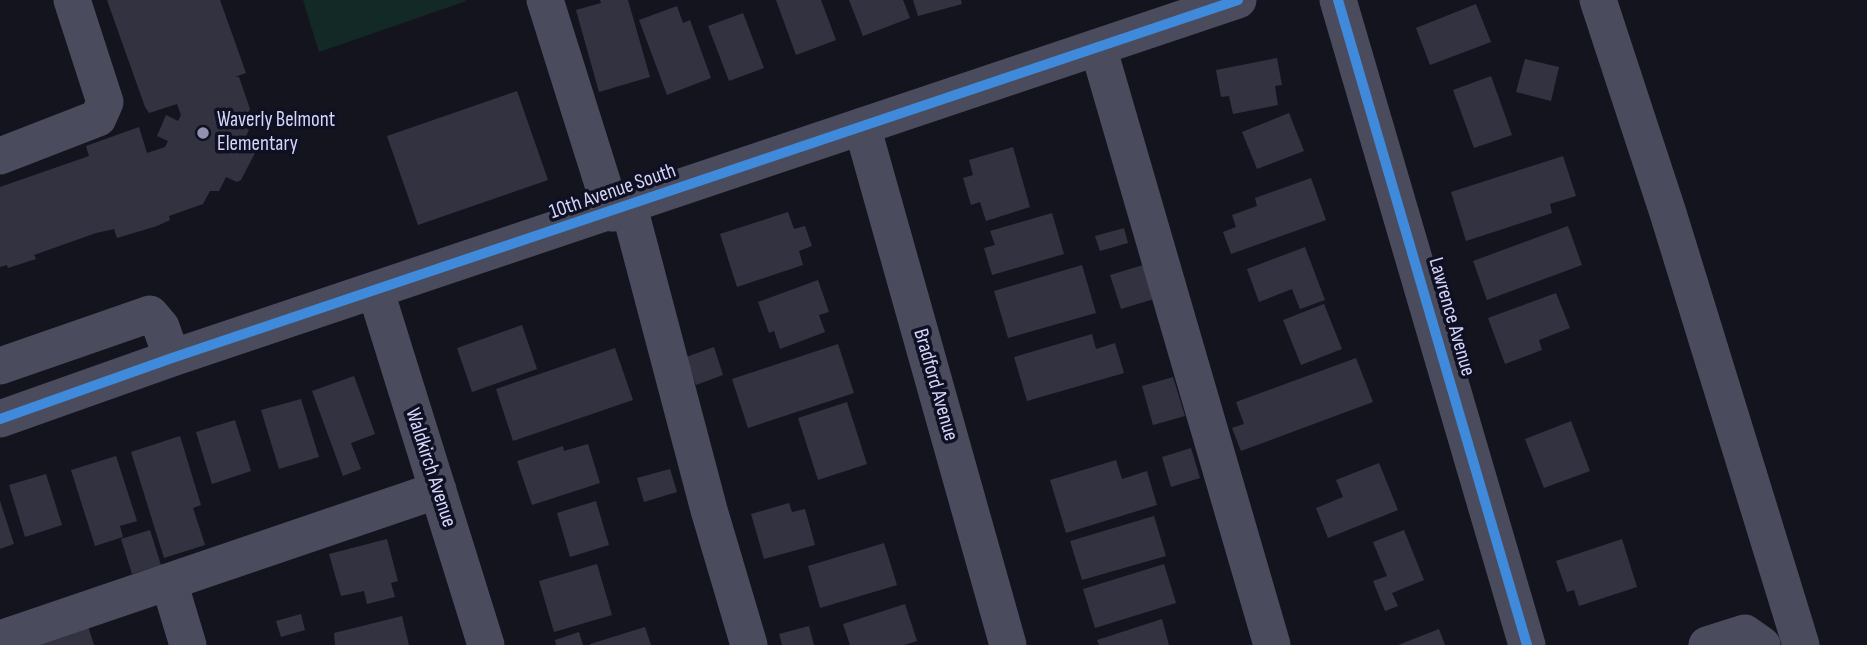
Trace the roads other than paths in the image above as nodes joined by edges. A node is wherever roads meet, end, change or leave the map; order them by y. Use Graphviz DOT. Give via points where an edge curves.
graph roads {
  1 [pos="72,0"];
  2 [pos="545,0"];
  3 [pos="1238,0"];
  4 [pos="1338,0"];
  5 [pos="1598,0"];
  6 [pos="1098,47"];
  7 [pos="862,126"];
  8 [pos="0,156"];
  9 [pos="620,210"];
  10 [pos="376,292"];
  11 [pos="172,358"];
  12 [pos="0,366"];
  13 [pos="0,419"];
  14 [pos="438,490"];
  15 [pos="169,582"];
  16 [pos="0,639"];
  17 [pos="188,645"];
  18 [pos="486,645"];
  19 [pos="749,645"];
  20 [pos="1008,645"];
  21 [pos="1272,645"];
  22 [pos="1527,645"];
  23 [pos="1707,645"];
  24 [pos="1762,645"];
  25 [pos="1801,645"];
  1 -- 8 [label="street" via="105,102 98,118"];
  2 -- 9 [label="street"];
  3 -- 6 [label="street, 10th Avenue South"];
  4 -- 22 [label="street, Lawrence Avenue"];
  5 -- 25 [label="street"];
  6 -- 7 [label="street, 10th Avenue South"];
  6 -- 21 [label="street"];
  7 -- 9 [label="street, 10th Avenue South"];
  7 -- 20 [label="street, Bradford Avenue"];
  9 -- 10 [label="street, 10th Avenue South"];
  9 -- 19 [label="street"];
  10 -- 11 [label="street, 10th Avenue South"];
  10 -- 14 [label="street, Waldkirch Avenue"];
  11 -- 12 [label="street" via="161,327 150,314"];
  11 -- 13 [label="street, 10th Avenue South"];
  14 -- 15 [label="street"];
  14 -- 18 [label="street, Waldkirch Avenue"];
  15 -- 16 [label="street"];
  15 -- 17 [label="street"];
  23 -- 24 [label="street" via="1745,633"];
}
